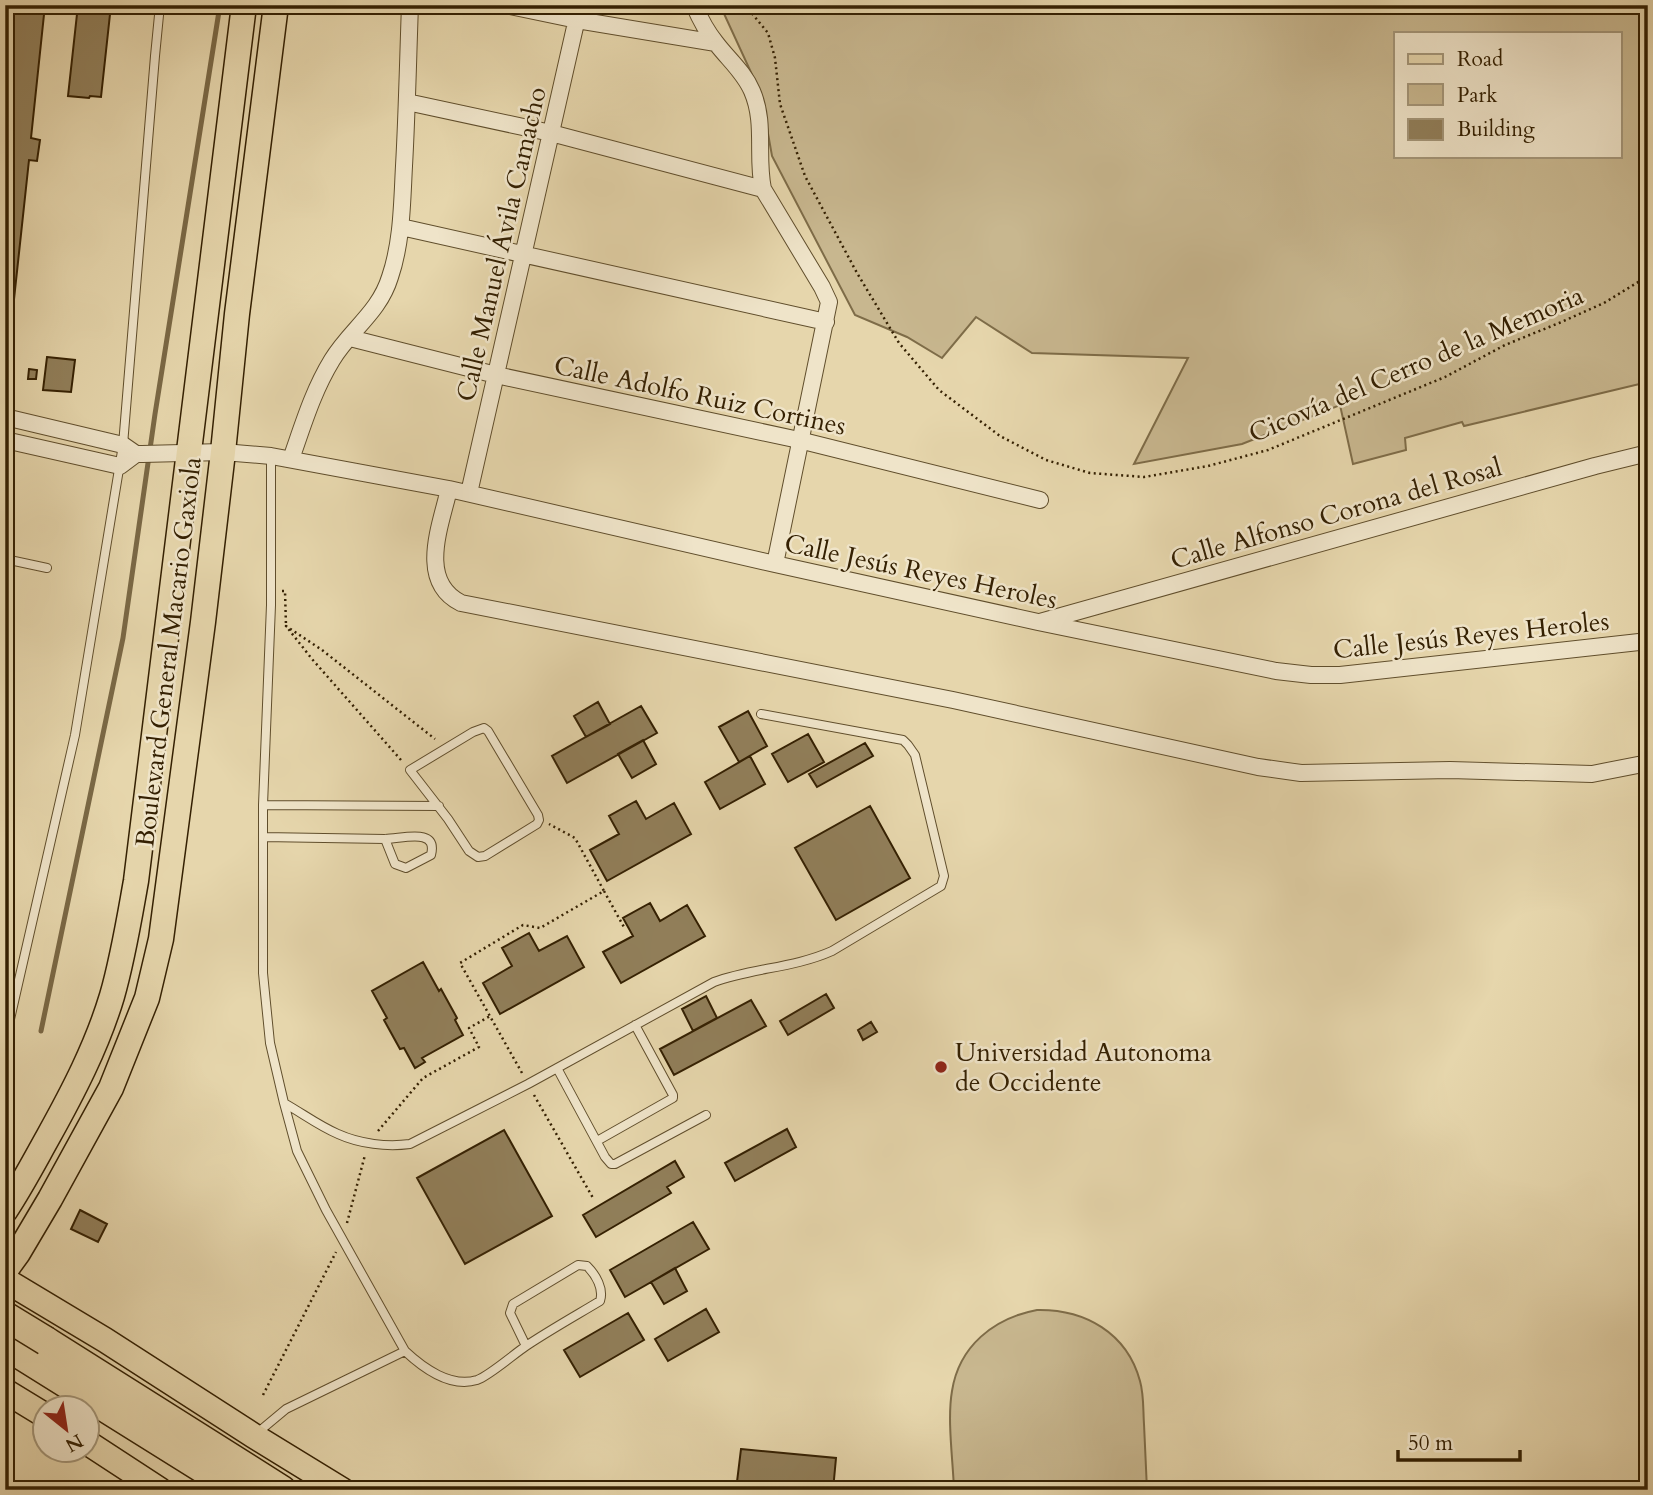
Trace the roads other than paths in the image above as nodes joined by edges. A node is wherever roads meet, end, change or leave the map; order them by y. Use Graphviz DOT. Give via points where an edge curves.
graph roads {
  1 [pos="160,5"];
  2 [pos="244,5"];
  3 [pos="276,5"];
  4 [pos="410,5"];
  5 [pos="505,5"];
  6 [pos="694,5"];
  7 [pos="578,13"];
  8 [pos="716,43"];
  9 [pos="407,102"];
  10 [pos="551,133"];
  11 [pos="763,189"];
  12 [pos="401,227"];
  13 [pos="523,254"];
  14 [pos="826,322"];
  15 [pos="350,338"];
  16 [pos="496,375"];
  17 [pos="5,417"];
  18 [pos="5,440"];
  19 [pos="800,440"];
  20 [pos="134,451"];
  21 [pos="223,452"];
  22 [pos="180,453"];
  23 [pos="1648,453"];
  24 [pos="271,456"];
  25 [pos="291,459"];
  26 [pos="120,466"];
  27 [pos="449,489"];
  28 [pos="469,493"];
  29 [pos="1040,500"];
  30 [pos="5,559"];
  31 [pos="775,564"];
  32 [pos="47,568"];
  33 [pos="1038,622"];
  34 [pos="1648,640"];
  35 [pos="761,714"];
  36 [pos="1648,763"];
  37 [pos="263,805"];
  38 [pos="439,806"];
  39 [pos="263,837"];
  40 [pos="385,839"];
  41 [pos="635,1025"];
  42 [pos="5,1041"];
  43 [pos="557,1068"];
  44 [pos="284,1103"];
  45 [pos="706,1115"];
  46 [pos="597,1141"];
  47 [pos="5,1211"];
  48 [pos="5,1271"];
  49 [pos="5,1280"];
  50 [pos="56,1311"];
  51 [pos="5,1316"];
  52 [pos="5,1343"];
  53 [pos="526,1346"];
  54 [pos="39,1351"];
  55 [pos="405,1351"];
  56 [pos="5,1391"];
  57 [pos="32,1407"];
  58 [pos="254,1436"];
  59 [pos="102,1452"];
  60 [pos="160,1490"];
  61 [pos="237,1490"];
  62 [pos="282,1490"];
  63 [pos="342,1490"];
  1 -- 20 [label="lane"];
  2 -- 22 [label="main road, Boulevard General Macario Gaxiola"];
  3 -- 21 [label="main road, Boulevard General Macario Gaxiola"];
  4 -- 9 [label="street"];
  5 -- 7 [label="street"];
  6 -- 8 [label="street"];
  7 -- 8 [label="street"];
  7 -- 10 [label="street, Calle Manuel Ávila Camacho"];
  8 -- 11 [label="street" via="747,80 758,107"];
  9 -- 10 [label="street"];
  9 -- 12 [label="street"];
  10 -- 11 [label="street"];
  10 -- 13 [label="street, Calle Manuel Ávila Camacho"];
  11 -- 14 [label="street" via="828,298"];
  12 -- 13 [label="street"];
  12 -- 15 [label="street" via="390,278 369,317"];
  13 -- 14 [label="street"];
  13 -- 16 [label="street, Calle Manuel Ávila Camacho"];
  14 -- 19 [label="street"];
  15 -- 16 [label="street, Calle Adolfo Ruiz Cortines"];
  15 -- 25 [label="street" via="315,390"];
  16 -- 19 [label="street, Calle Adolfo Ruiz Cortines"];
  16 -- 28 [label="street, Calle Manuel Ávila Camacho"];
  17 -- 20 [label="street, Calle Jesús Reyes Heroles"];
  18 -- 26 [label="street"];
  19 -- 29 [label="street, Calle Adolfo Ruiz Cortines"];
  19 -- 31 [label="street"];
  20 -- 22 [label="street, Calle Jesús Reyes Heroles"];
  20 -- 26 [label="street"];
  21 -- 22 [label="street, Calle Jesús Reyes Heroles"];
  21 -- 24 [label="street, Calle Jesús Reyes Heroles"];
  21 -- 48 [label="main road, Boulevard General Macario Gaxiola" via="161,939 147,998 111,1088"];
  22 -- 47 [label="main road, Boulevard General Macario Gaxiola" via="136,881 125,942 112,997 78,1084"];
  23 -- 33 [label="street, Calle Alfonso Corona del Rosal"];
  24 -- 25 [label="street, Calle Jesús Reyes Heroles"];
  24 -- 37 [label="lane"];
  25 -- 27 [label="street, Calle Jesús Reyes Heroles"];
  26 -- 42 [label="lane" via="75,734"];
  27 -- 28 [label="street, Calle Jesús Reyes Heroles"];
  27 -- 36 [label="street" via="434,555 443,589 461,603 1301,774 1450,770 1592,774"];
  28 -- 31 [label="street, Calle Jesús Reyes Heroles"];
  30 -- 32 [label="lane"];
  31 -- 33 [label="street, Calle Jesús Reyes Heroles"];
  33 -- 34 [label="street, Calle Jesús Reyes Heroles" via="1276,671 1340,676"];
  35 -- 41 [label="lane" via="903,740 915,755 944,881 936,891 832,951 714,982"];
  37 -- 38 [label="lane"];
  37 -- 39 [label="lane"];
  38 -- 38 [label="lane" via="410,770 484,728 539,820 478,857 469,851"];
  39 -- 40 [label="lane"];
  39 -- 44 [label="lane" via="265,1009"];
  40 -- 40 [label="lane" via="424,836 433,851 405,868 395,864"];
  41 -- 43 [label="lane"];
  41 -- 46 [label="lane" via="673,1098"];
  43 -- 44 [label="lane" via="410,1144 369,1143 338,1134"];
  43 -- 46 [label="lane"];
  44 -- 55 [label="lane" via="297,1151"];
  45 -- 46 [label="lane" via="615,1164 608,1161"];
  49 -- 50 [label="main road"];
  50 -- 52 [label="main road" via="36,1311 22,1319"];
  50 -- 58 [label="main road"];
  51 -- 54 [label="highway, bridge"];
  52 -- 54 [label="highway"];
  53 -- 53 [label="lane" via="600,1301 600,1287 587,1266 578,1265 513,1304 510,1313"];
  53 -- 55 [label="lane" via="478,1380 458,1381 436,1374"];
  54 -- 61 [label="highway"];
  54 -- 62 [label="highway"];
  55 -- 58 [label="lane" via="286,1409"];
  56 -- 57 [label="main road"];
  58 -- 63 [label="main road"];
  59 -- 60 [label="main road"];
}
